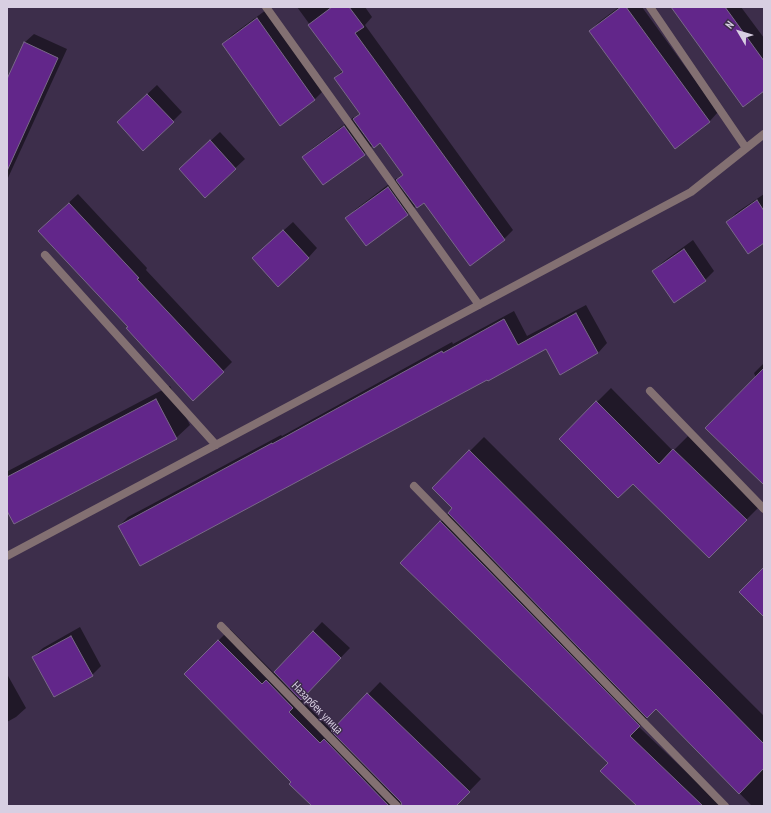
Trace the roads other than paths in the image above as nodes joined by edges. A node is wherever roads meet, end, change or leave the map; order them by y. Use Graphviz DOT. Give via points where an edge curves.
graph roads {
  1 [pos="266,7"];
  2 [pos="650,7"];
  3 [pos="764,134"];
  4 [pos="746,148"];
  5 [pos="45,255"];
  6 [pos="479,305"];
  7 [pos="650,391"];
  8 [pos="216,444"];
  9 [pos="414,486"];
  10 [pos="764,509"];
  11 [pos="7,556"];
  12 [pos="221,626"];
  13 [pos="397,806"];
  14 [pos="725,806"];
  1 -- 6 [label="street"];
  2 -- 4 [label="street"];
  3 -- 4 [label="street"];
  4 -- 6 [label="street" via="691,192"];
  5 -- 8 [label="street"];
  6 -- 8 [label="street"];
  7 -- 10 [label="street"];
  8 -- 11 [label="street"];
  9 -- 14 [label="street"];
  12 -- 13 [label="street, Назарбек улица"];
}
